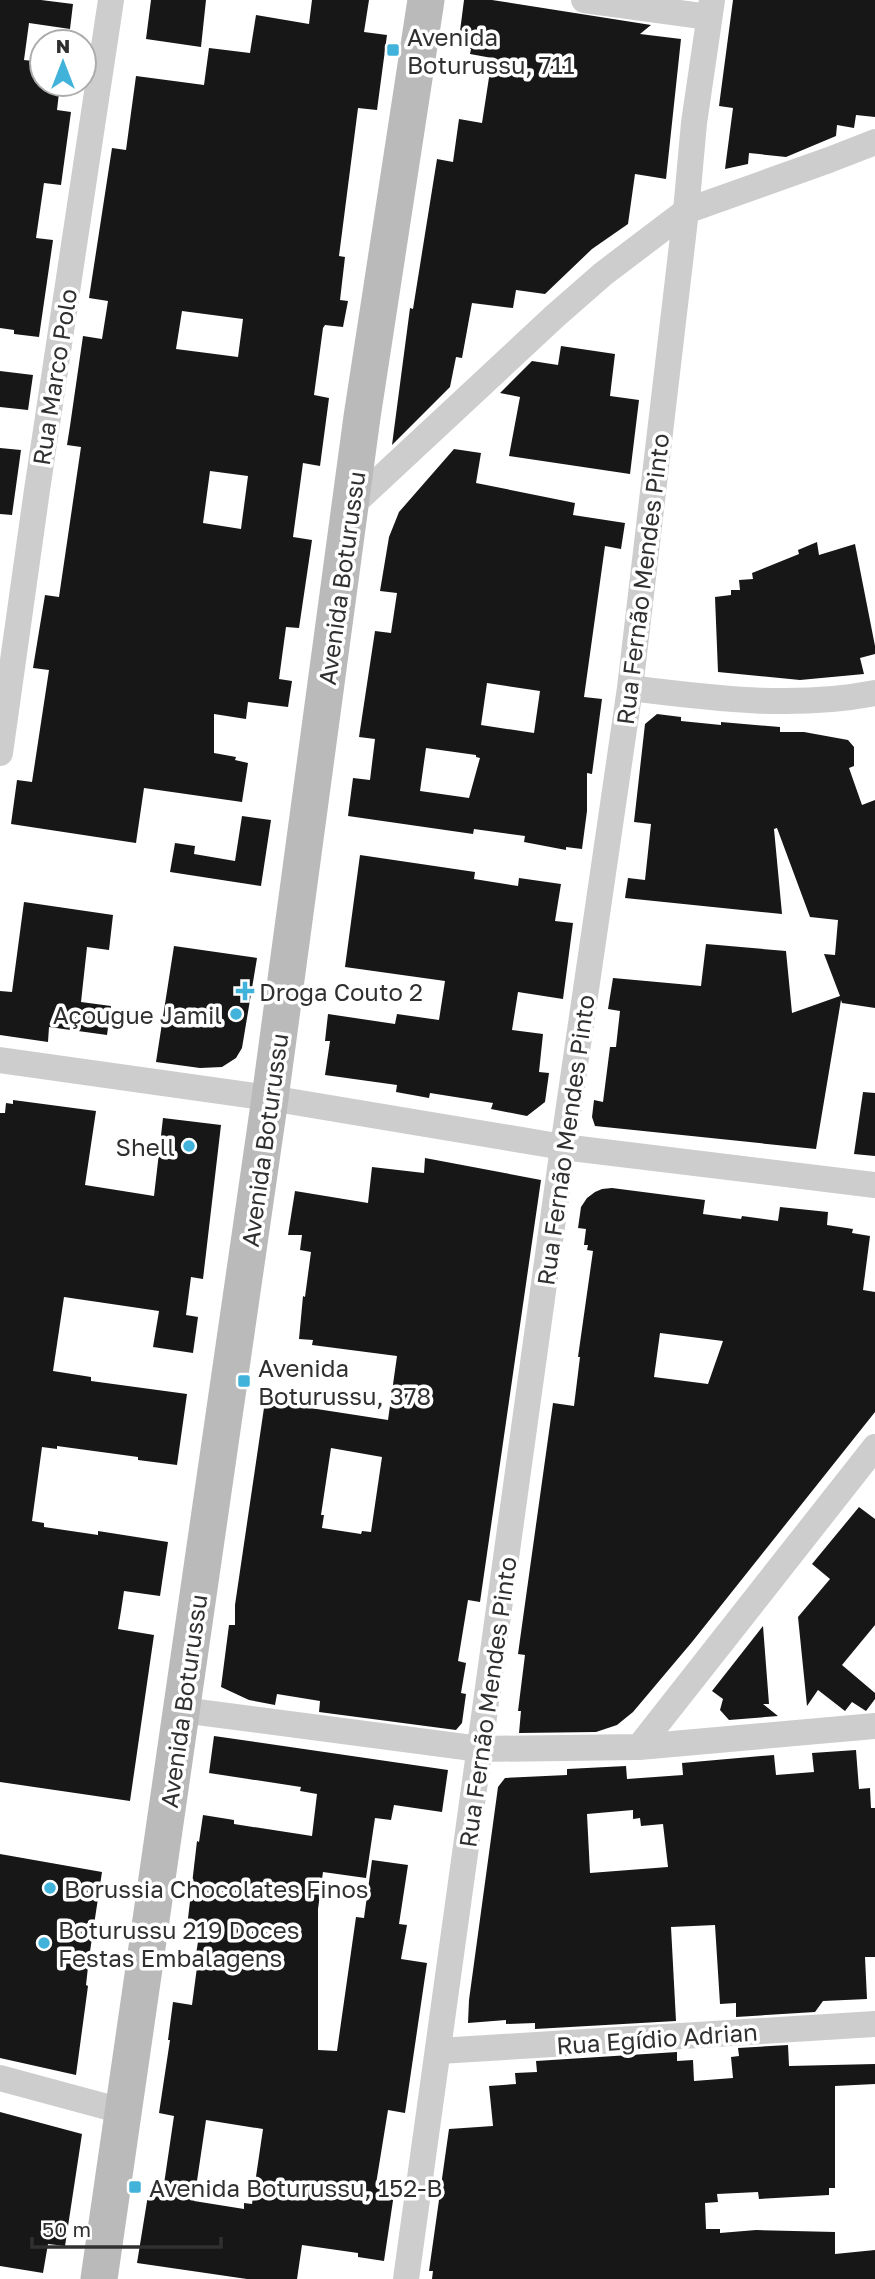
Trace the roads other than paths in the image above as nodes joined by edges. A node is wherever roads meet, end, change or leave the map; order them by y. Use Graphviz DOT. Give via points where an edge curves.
graph roads {
  1 [pos="111,0"];
  2 [pos="426,0"];
  3 [pos="584,0"];
  4 [pos="710,8"];
  5 [pos="875,142"];
  6 [pos="686,211"];
  7 [pos="352,505"];
  8 [pos="630,688"];
  9 [pos="875,695"];
  10 [pos="0,753"];
  11 [pos="0,1060"];
  12 [pos="270,1098"];
  13 [pos="564,1147"];
  14 [pos="875,1185"];
  15 [pos="875,1447"];
  16 [pos="182,1710"];
  17 [pos="875,1726"];
  18 [pos="639,1747"];
  19 [pos="480,1749"];
  20 [pos="875,2024"];
  21 [pos="439,2051"];
  22 [pos="0,2078"];
  23 [pos="122,2111"];
  24 [pos="99,2279"];
  25 [pos="406,2279"];
  1 -- 10 [label="street, Rua Marco Polo"];
  2 -- 7 [label="main road, Avenida Boturussu"];
  3 -- 4 [label="street"];
  4 -- 6 [label="street, Rua Fernão Mendes Pinto"];
  5 -- 6 [label="street"];
  6 -- 7 [label="street" via="555,316"];
  6 -- 8 [label="street, Rua Fernão Mendes Pinto"];
  7 -- 12 [label="main road, Avenida Boturussu"];
  8 -- 9 [label="street" via="810,702"];
  8 -- 13 [label="street, Rua Fernão Mendes Pinto"];
  11 -- 12 [label="street"];
  12 -- 13 [label="street"];
  12 -- 16 [label="main road, Avenida Boturussu"];
  13 -- 14 [label="street"];
  13 -- 19 [label="street, Rua Fernão Mendes Pinto"];
  15 -- 18 [label="street"];
  16 -- 19 [label="street"];
  16 -- 23 [label="main road, Avenida Boturussu"];
  17 -- 18 [label="street"];
  18 -- 19 [label="street"];
  19 -- 21 [label="street, Rua Fernão Mendes Pinto"];
  20 -- 21 [label="street, Rua Egídio Adrian"];
  21 -- 25 [label="street, Rua Fernão Mendes Pinto"];
  22 -- 23 [label="street"];
  23 -- 24 [label="main road, Avenida Boturussu"];
}
